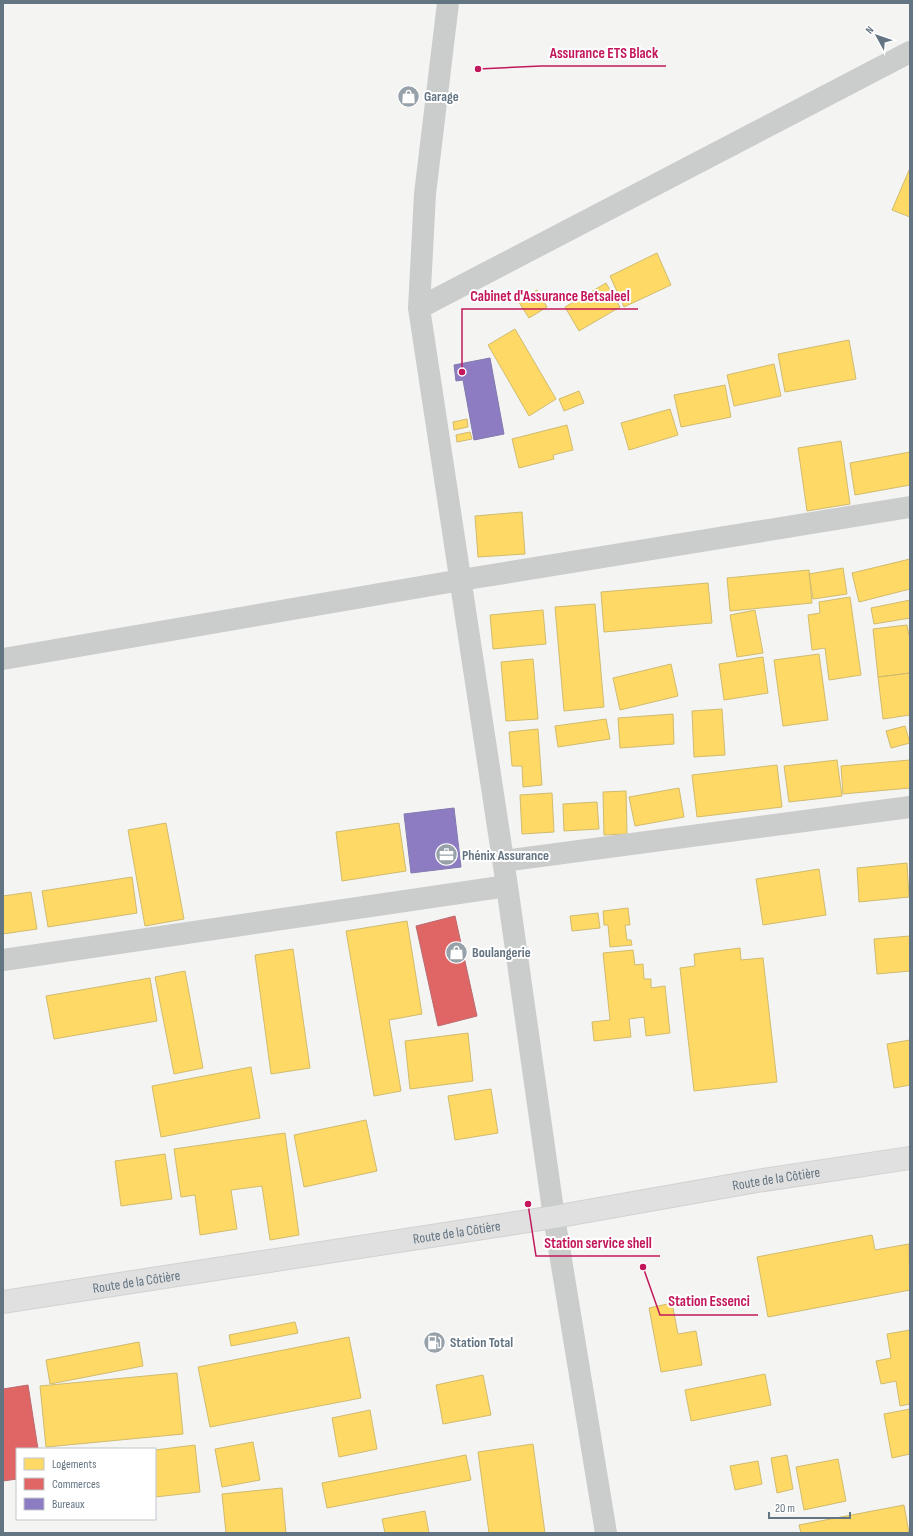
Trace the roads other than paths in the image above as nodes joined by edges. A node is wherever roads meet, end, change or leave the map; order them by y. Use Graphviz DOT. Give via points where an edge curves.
graph roads {
  1 [pos="448,3"];
  2 [pos="910,52"];
  3 [pos="420,308"];
  4 [pos="910,507"];
  5 [pos="461,580"];
  6 [pos="3,659"];
  7 [pos="910,807"];
  8 [pos="504,861"];
  9 [pos="507,886"];
  10 [pos="3,960"];
  11 [pos="910,1158"];
  12 [pos="554,1217"];
  13 [pos="3,1302"];
  14 [pos="606,1533"];
  1 -- 3 [label="street" via="425,194"];
  2 -- 3 [label="street"];
  3 -- 5 [label="street"];
  4 -- 5 [label="street"];
  5 -- 6 [label="street"];
  5 -- 8 [label="street"];
  7 -- 8 [label="street"];
  8 -- 9 [label="street"];
  9 -- 10 [label="street"];
  9 -- 12 [label="street"];
  11 -- 12 [label="main road, Route de la Côtière" via="757,1181"];
  12 -- 13 [label="main road, Route de la Côtière"];
  12 -- 14 [label="street"];
}
